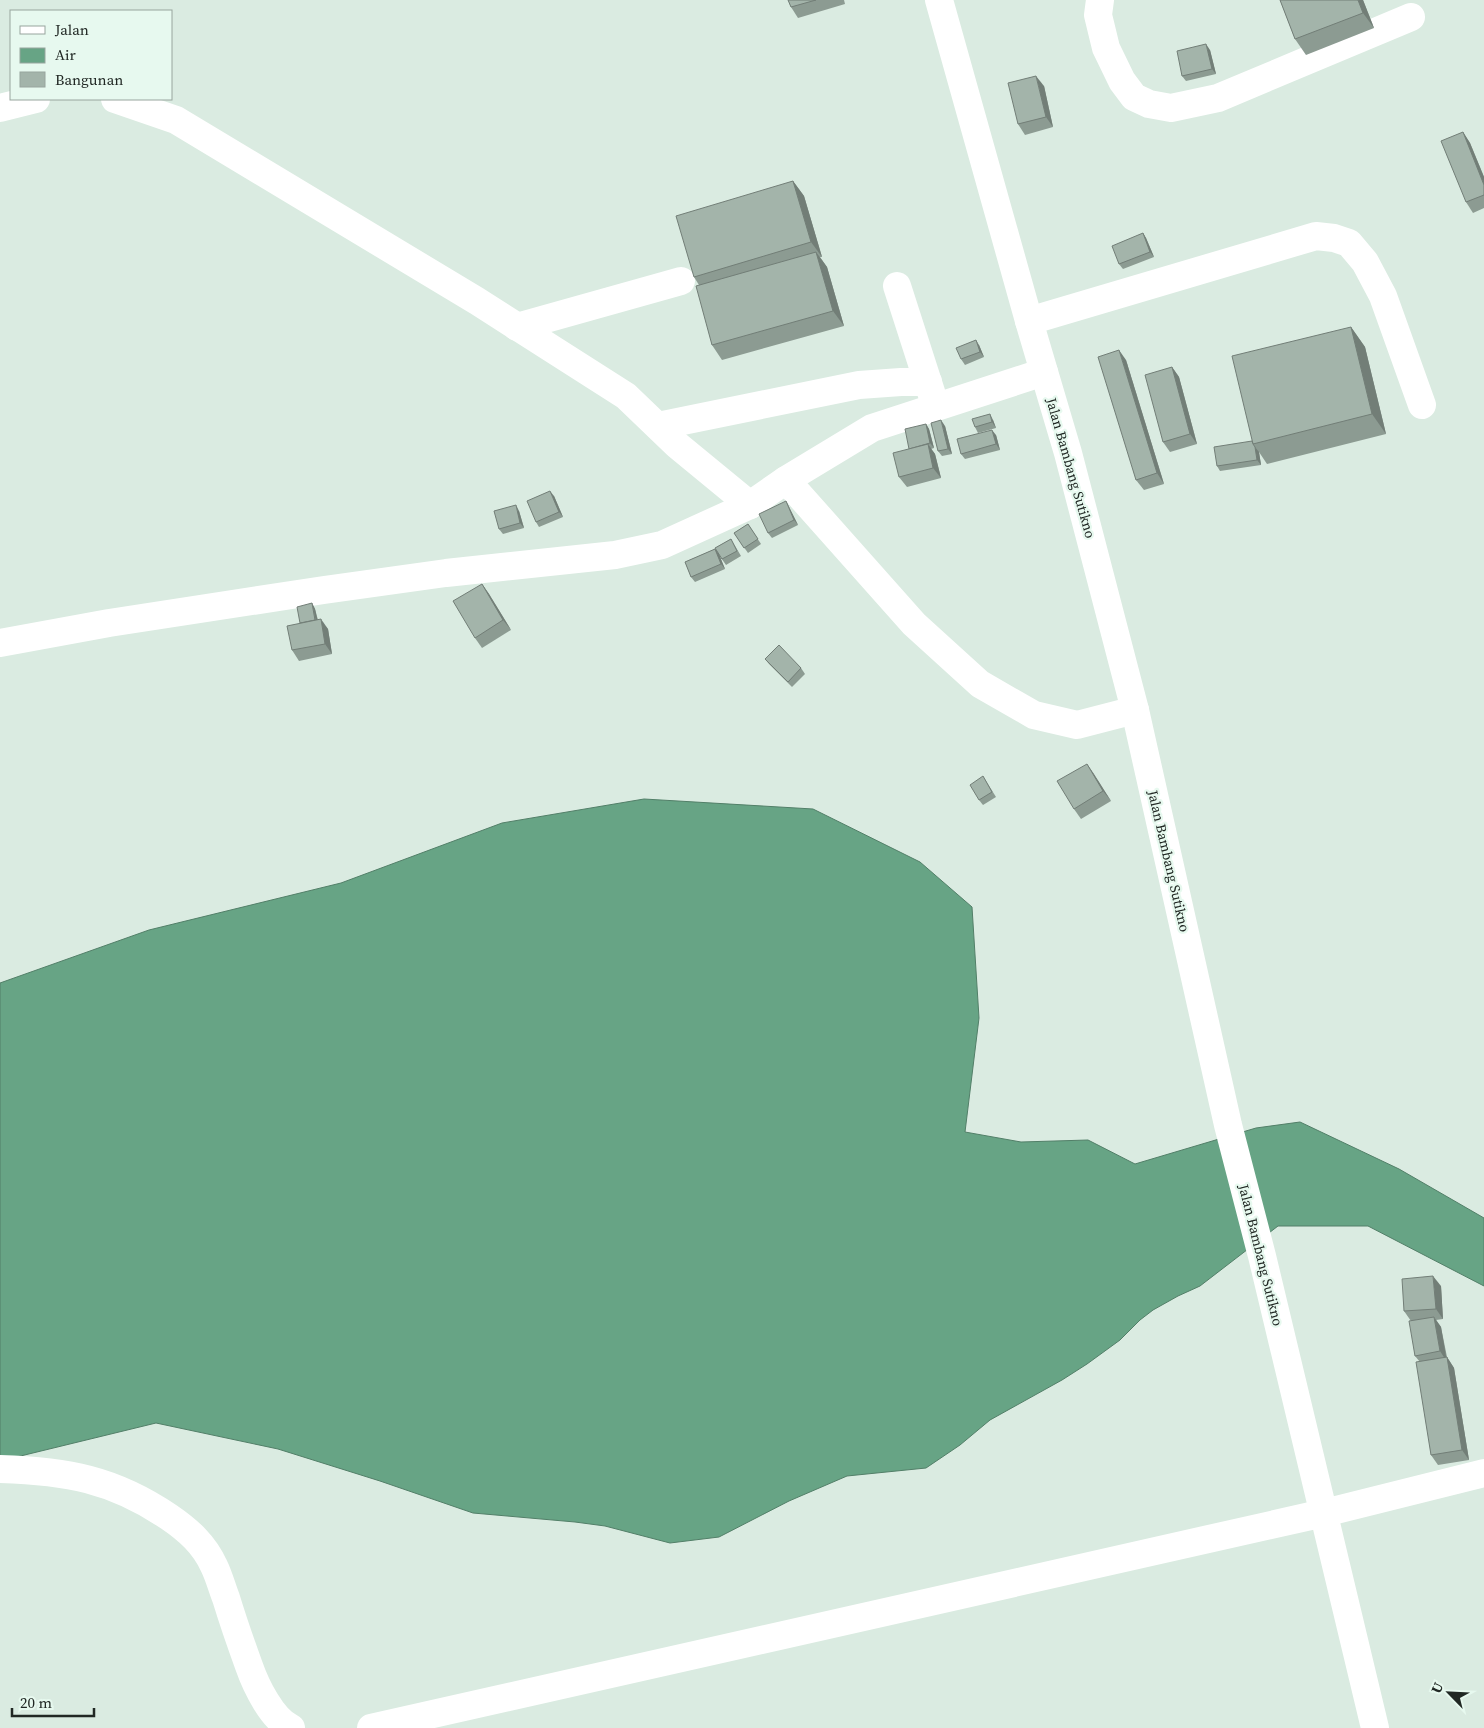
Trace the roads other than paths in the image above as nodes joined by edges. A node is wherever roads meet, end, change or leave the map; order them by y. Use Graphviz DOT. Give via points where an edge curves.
graph roads {
  1 [pos="939,0"];
  2 [pos="1100,0"];
  3 [pos="1411,18"];
  4 [pos="32,100"];
  5 [pos="118,100"];
  6 [pos="0,108"];
  7 [pos="681,281"];
  8 [pos="897,286"];
  9 [pos="1029,321"];
  10 [pos="517,327"];
  11 [pos="1044,372"];
  12 [pos="932,394"];
  13 [pos="1422,405"];
  14 [pos="658,426"];
  15 [pos="786,480"];
  16 [pos="750,505"];
  17 [pos="0,642"];
  18 [pos="1135,710"];
  19 [pos="0,1469"];
  20 [pos="1484,1473"];
  21 [pos="1324,1513"];
  22 [pos="291,1728"];
  23 [pos="371,1728"];
  24 [pos="1375,1728"];
  1 -- 9 [label="street, Jalan Bambang Sutikno"];
  2 -- 3 [label="street" via="1098,15 1106,48 1122,81 1134,97 1149,104 1172,108 1218,98"];
  4 -- 6 [label="street"];
  5 -- 10 [label="street" via="176,120"];
  7 -- 10 [label="street"];
  8 -- 12 [label="street"];
  9 -- 11 [label="street, Jalan Bambang Sutikno"];
  9 -- 13 [label="street" via="1316,236 1334,238 1350,243 1365,262 1383,296"];
  10 -- 14 [label="street" via="626,396"];
  11 -- 12 [label="street"];
  11 -- 18 [label="street, Jalan Bambang Sutikno"];
  12 -- 14 [label="street" via="901,382 859,385"];
  12 -- 15 [label="street"];
  14 -- 16 [label="street"];
  15 -- 16 [label="street"];
  15 -- 18 [label="street" via="914,624 980,684 1034,715 1077,725"];
  16 -- 17 [label="street" via="662,546 615,555 446,573"];
  18 -- 21 [label="street, Jalan Bambang Sutikno" via="1228,1125"];
  19 -- 22 [label="street" via="43,1470 94,1480 155,1507 189,1531 214,1565 253,1678 273,1712"];
  20 -- 21 [label="street"];
  21 -- 23 [label="street"];
  21 -- 24 [label="street, Jalan Bambang Sutikno"];
}
